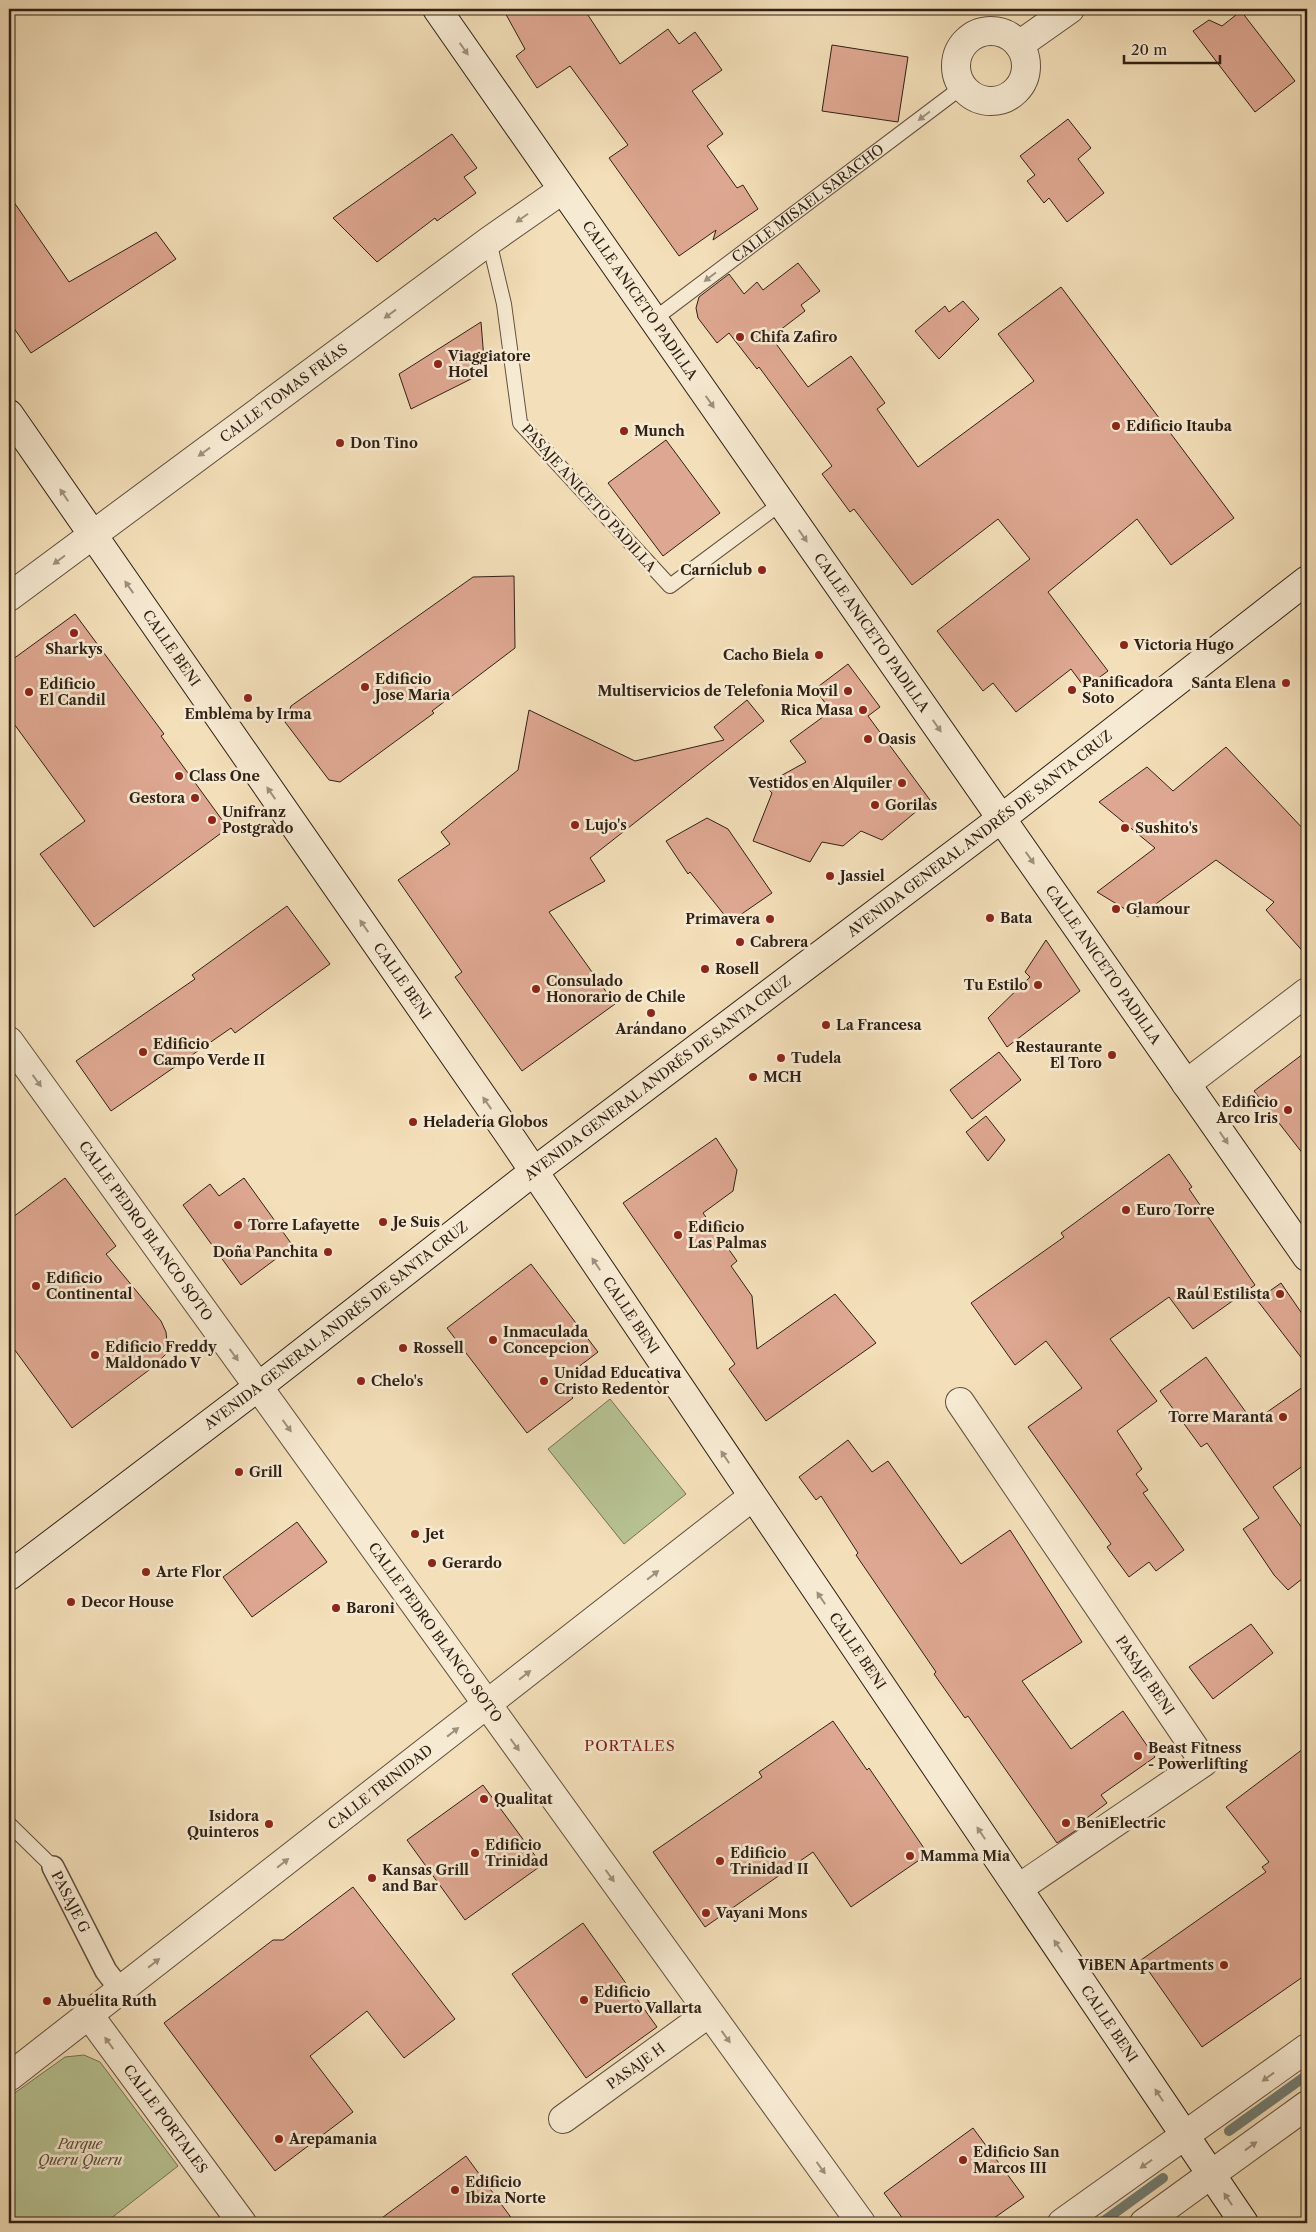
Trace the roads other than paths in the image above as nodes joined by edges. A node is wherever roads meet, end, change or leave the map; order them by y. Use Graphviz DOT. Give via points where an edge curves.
graph roads {
  1 [pos="437,9"];
  2 [pos="1070,9"];
  3 [pos="1019,45"];
  4 [pos="962,87"];
  5 [pos="562,190"];
  6 [pos="489,241"];
  7 [pos="653,320"];
  8 [pos="9,414"];
  9 [pos="780,504"];
  10 [pos="92,535"];
  11 [pos="1307,580"];
  12 [pos="9,597"];
  13 [pos="1002,818"];
  14 [pos="1307,992"];
  15 [pos="9,1041"];
  16 [pos="1186,1084"];
  17 [pos="533,1172"];
  18 [pos="1307,1257"];
  19 [pos="258,1387"];
  20 [pos="960,1402"];
  21 [pos="752,1497"];
  22 [pos="9,1576"];
  23 [pos="487,1705"];
  24 [pos="9,1824"];
  25 [pos="53,1867"];
  26 [pos="1018,1888"];
  27 [pos="120,1989"];
  28 [pos="709,2013"];
  29 [pos="89,2015"];
  30 [pos="1307,2048"];
  31 [pos="9,2076"];
  32 [pos="1307,2105"];
  33 [pos="562,2119"];
  34 [pos="1186,2136"];
  35 [pos="1212,2175"];
  36 [pos="242,2223"];
  37 [pos="861,2223"];
  38 [pos="1062,2223"];
  39 [pos="1144,2223"];
  40 [pos="1244,2223"];
  1 -- 5 [label="main road, CALLE ANICETO PADILLA, one-way"];
  2 -- 3 [label="main road"];
  3 -- 4 [label="main road" via="1025,57 1026,71 1012,94 1000,100 986,101"];
  3 -- 4 [label="main road" via="996,31 969,37 960,47 956,60 956,74"];
  4 -- 7 [label="lane, CALLE MISAEL SARACHO, one-way"];
  5 -- 6 [label="main road, CALLE TOMAS FRÍAS, one-way"];
  5 -- 7 [label="main road, CALLE ANICETO PADILLA"];
  6 -- 9 [label="lane, PASAJE ANICETO PADILLA" via="504,304 520,423 670,586"];
  6 -- 10 [label="main road, CALLE TOMAS FRÍAS, one-way"];
  7 -- 9 [label="main road, CALLE ANICETO PADILLA, one-way"];
  10 -- 8 [label="main road, CALLE BENI, one-way"];
  9 -- 13 [label="main road, CALLE ANICETO PADILLA, one-way"];
  10 -- 12 [label="main road, CALLE TOMAS FRÍAS, one-way"];
  17 -- 10 [label="main road, CALLE BENI, one-way"];
  11 -- 13 [label="main road, AVENIDA GENERAL ANDRÉS DE SANTA CRUZ"];
  13 -- 16 [label="main road, CALLE ANICETO PADILLA, one-way"];
  13 -- 17 [label="main road, AVENIDA GENERAL ANDRÉS DE SANTA CRUZ"];
  14 -- 16 [label="main road"];
  15 -- 19 [label="main road, CALLE PEDRO BLANCO SOTO, one-way"];
  16 -- 18 [label="main road, CALLE ANICETO PADILLA, one-way"];
  17 -- 19 [label="main road, AVENIDA GENERAL ANDRÉS DE SANTA CRUZ"];
  21 -- 17 [label="main road, CALLE BENI, one-way"];
  19 -- 22 [label="main road, AVENIDA GENERAL ANDRÉS DE SANTA CRUZ"];
  19 -- 23 [label="main road, CALLE PEDRO BLANCO SOTO, one-way"];
  20 -- 26 [label="main road, PASAJE BENI" via="1204,1762"];
  23 -- 21 [label="main road, CALLE TRINIDAD, one-way"];
  26 -- 21 [label="main road, CALLE BENI, one-way"];
  27 -- 23 [label="main road, CALLE TRINIDAD, one-way"];
  23 -- 28 [label="main road, CALLE PEDRO BLANCO SOTO, one-way"];
  24 -- 25 [label="lane, PASAJE G"];
  25 -- 27 [label="street, PASAJE G" via="106,1971"];
  34 -- 26 [label="main road, CALLE BENI, one-way"];
  27 -- 29 [label="main road, CALLE TRINIDAD"];
  28 -- 33 [label="main road, PASAJE H"];
  28 -- 37 [label="main road, CALLE PEDRO BLANCO SOTO, one-way"];
  29 -- 31 [label="main road, CALLE TRINIDAD"];
  36 -- 29 [label="main road, CALLE PORTALES, one-way"];
  30 -- 34 [label="main road, one-way"];
  35 -- 32 [label="main road, one-way"];
  34 -- 35 [label="main road, CALLE BENI"];
  34 -- 38 [label="main road, one-way"];
  35 -- 39 [label="main road"];
  40 -- 35 [label="main road, CALLE BENI, one-way"];
}
